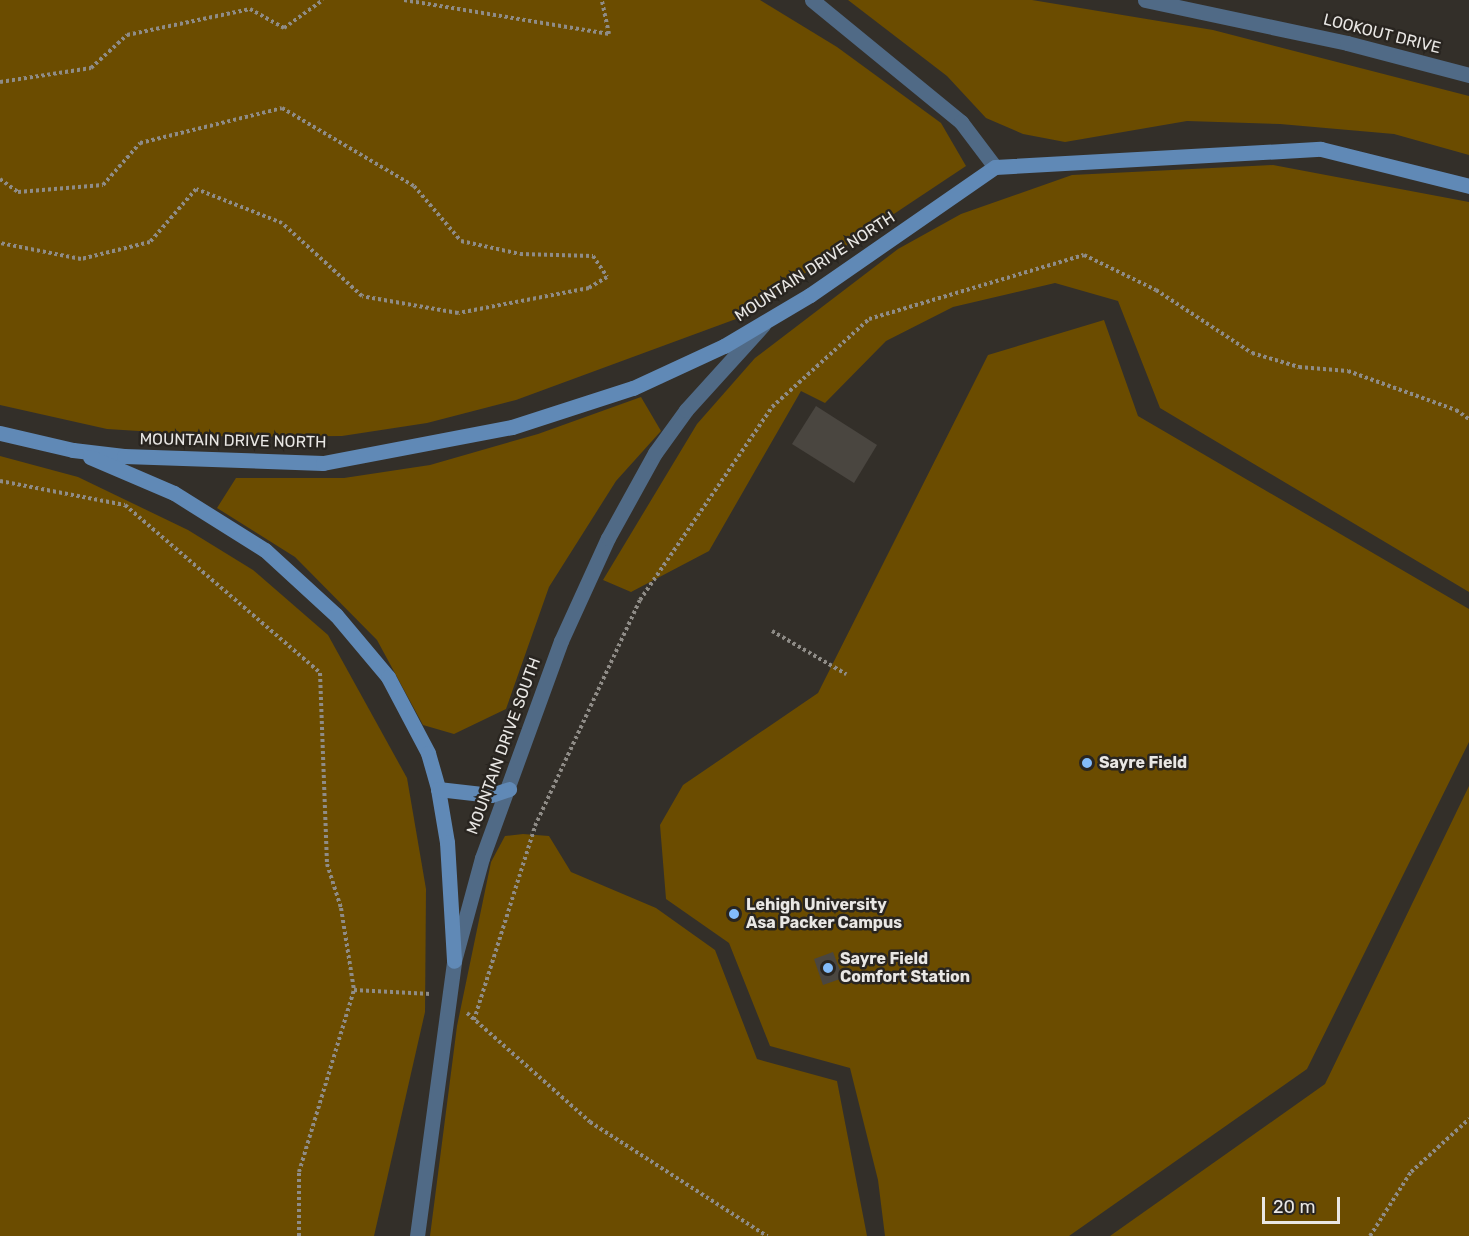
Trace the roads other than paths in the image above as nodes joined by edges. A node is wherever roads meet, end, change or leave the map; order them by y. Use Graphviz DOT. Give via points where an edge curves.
graph roads {
  1 [pos="812,0"];
  2 [pos="1145,0"];
  3 [pos="1469,75"];
  4 [pos="995,167"];
  5 [pos="1469,186"];
  6 [pos="764,324"];
  7 [pos="0,433"];
  8 [pos="73,450"];
  9 [pos="438,789"];
  10 [pos="509,789"];
  11 [pos="454,961"];
  12 [pos="417,1236"];
  1 -- 4 [label="street" via="962,122"];
  2 -- 3 [label="street, LOOKOUT DRIVE" via="1347,43"];
  4 -- 5 [label="street" via="1321,149"];
  4 -- 6 [label="street, MOUNTAIN DRIVE NORTH"];
  6 -- 8 [label="street, MOUNTAIN DRIVE NORTH" via="680,368 580,407 512,427 407,449 323,462 184,459"];
  6 -- 10 [label="street, MOUNTAIN DRIVE SOUTH" via="686,410 633,491 561,641"];
  7 -- 8 [label="street, MOUNTAIN DRIVE NORTH"];
  8 -- 9 [label="street" via="174,493 228,525 295,574 388,677 428,753"];
  9 -- 10 [label="street" via="491,795"];
  9 -- 11 [label="street" via="447,842"];
  10 -- 11 [label="street, MOUNTAIN DRIVE SOUTH" via="482,858"];
  11 -- 12 [label="street, MOUNTAIN DRIVE SOUTH"];
}
